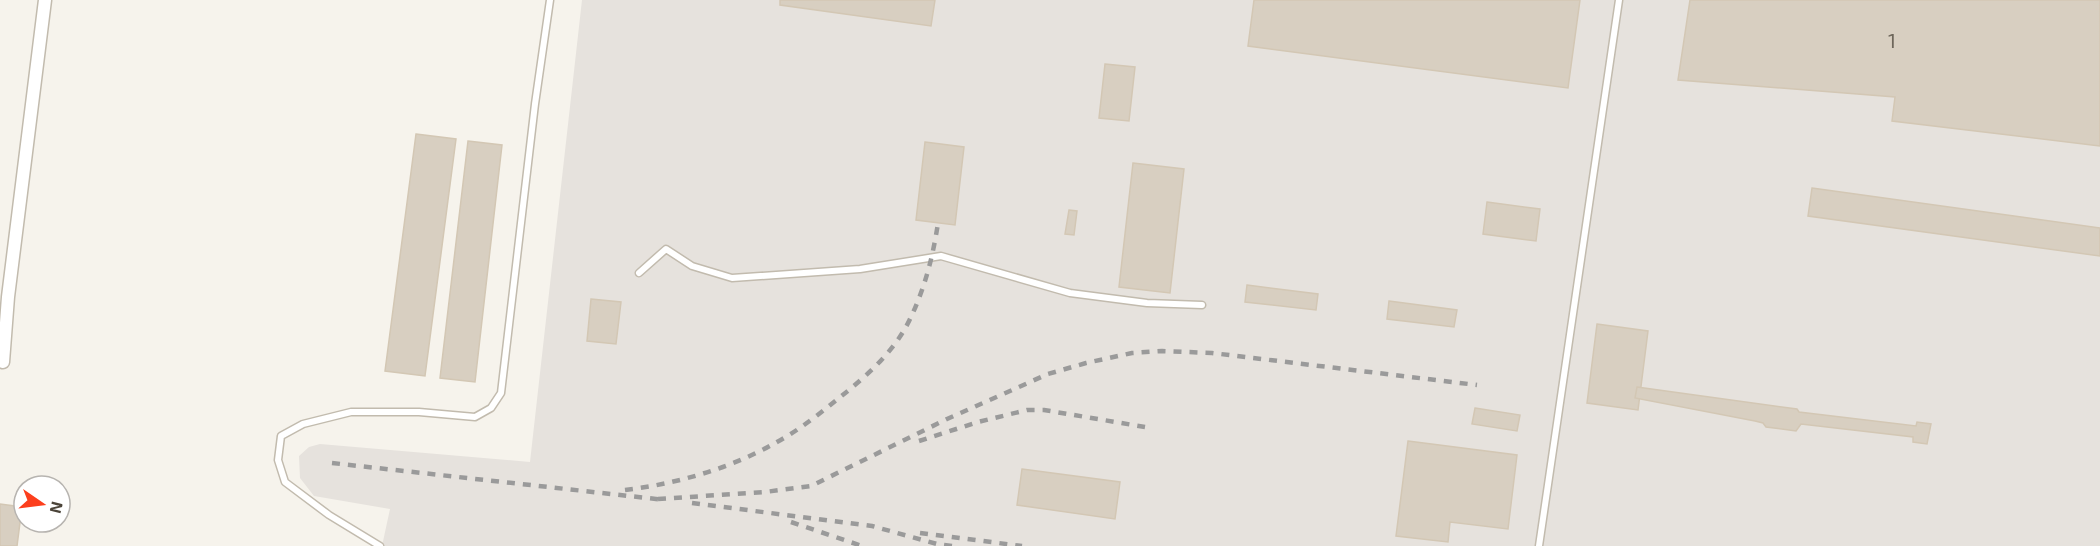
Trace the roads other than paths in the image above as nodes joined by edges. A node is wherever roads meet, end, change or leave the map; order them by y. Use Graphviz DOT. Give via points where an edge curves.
graph roads {
  1 [pos="45,0"];
  2 [pos="550,0"];
  3 [pos="1619,0"];
  4 [pos="639,273"];
  5 [pos="1202,304"];
  6 [pos="3,362"];
  7 [pos="380,546"];
  8 [pos="1539,546"];
  1 -- 6 [label="street"];
  2 -- 7 [label="lane" via="501,393 491,408 475,417 351,412 303,424 281,436 278,460 285,482"];
  3 -- 8 [label="lane"];
  4 -- 5 [label="lane" via="666,249 692,266 732,278 860,269 941,256 1070,293 1147,303"];
}
